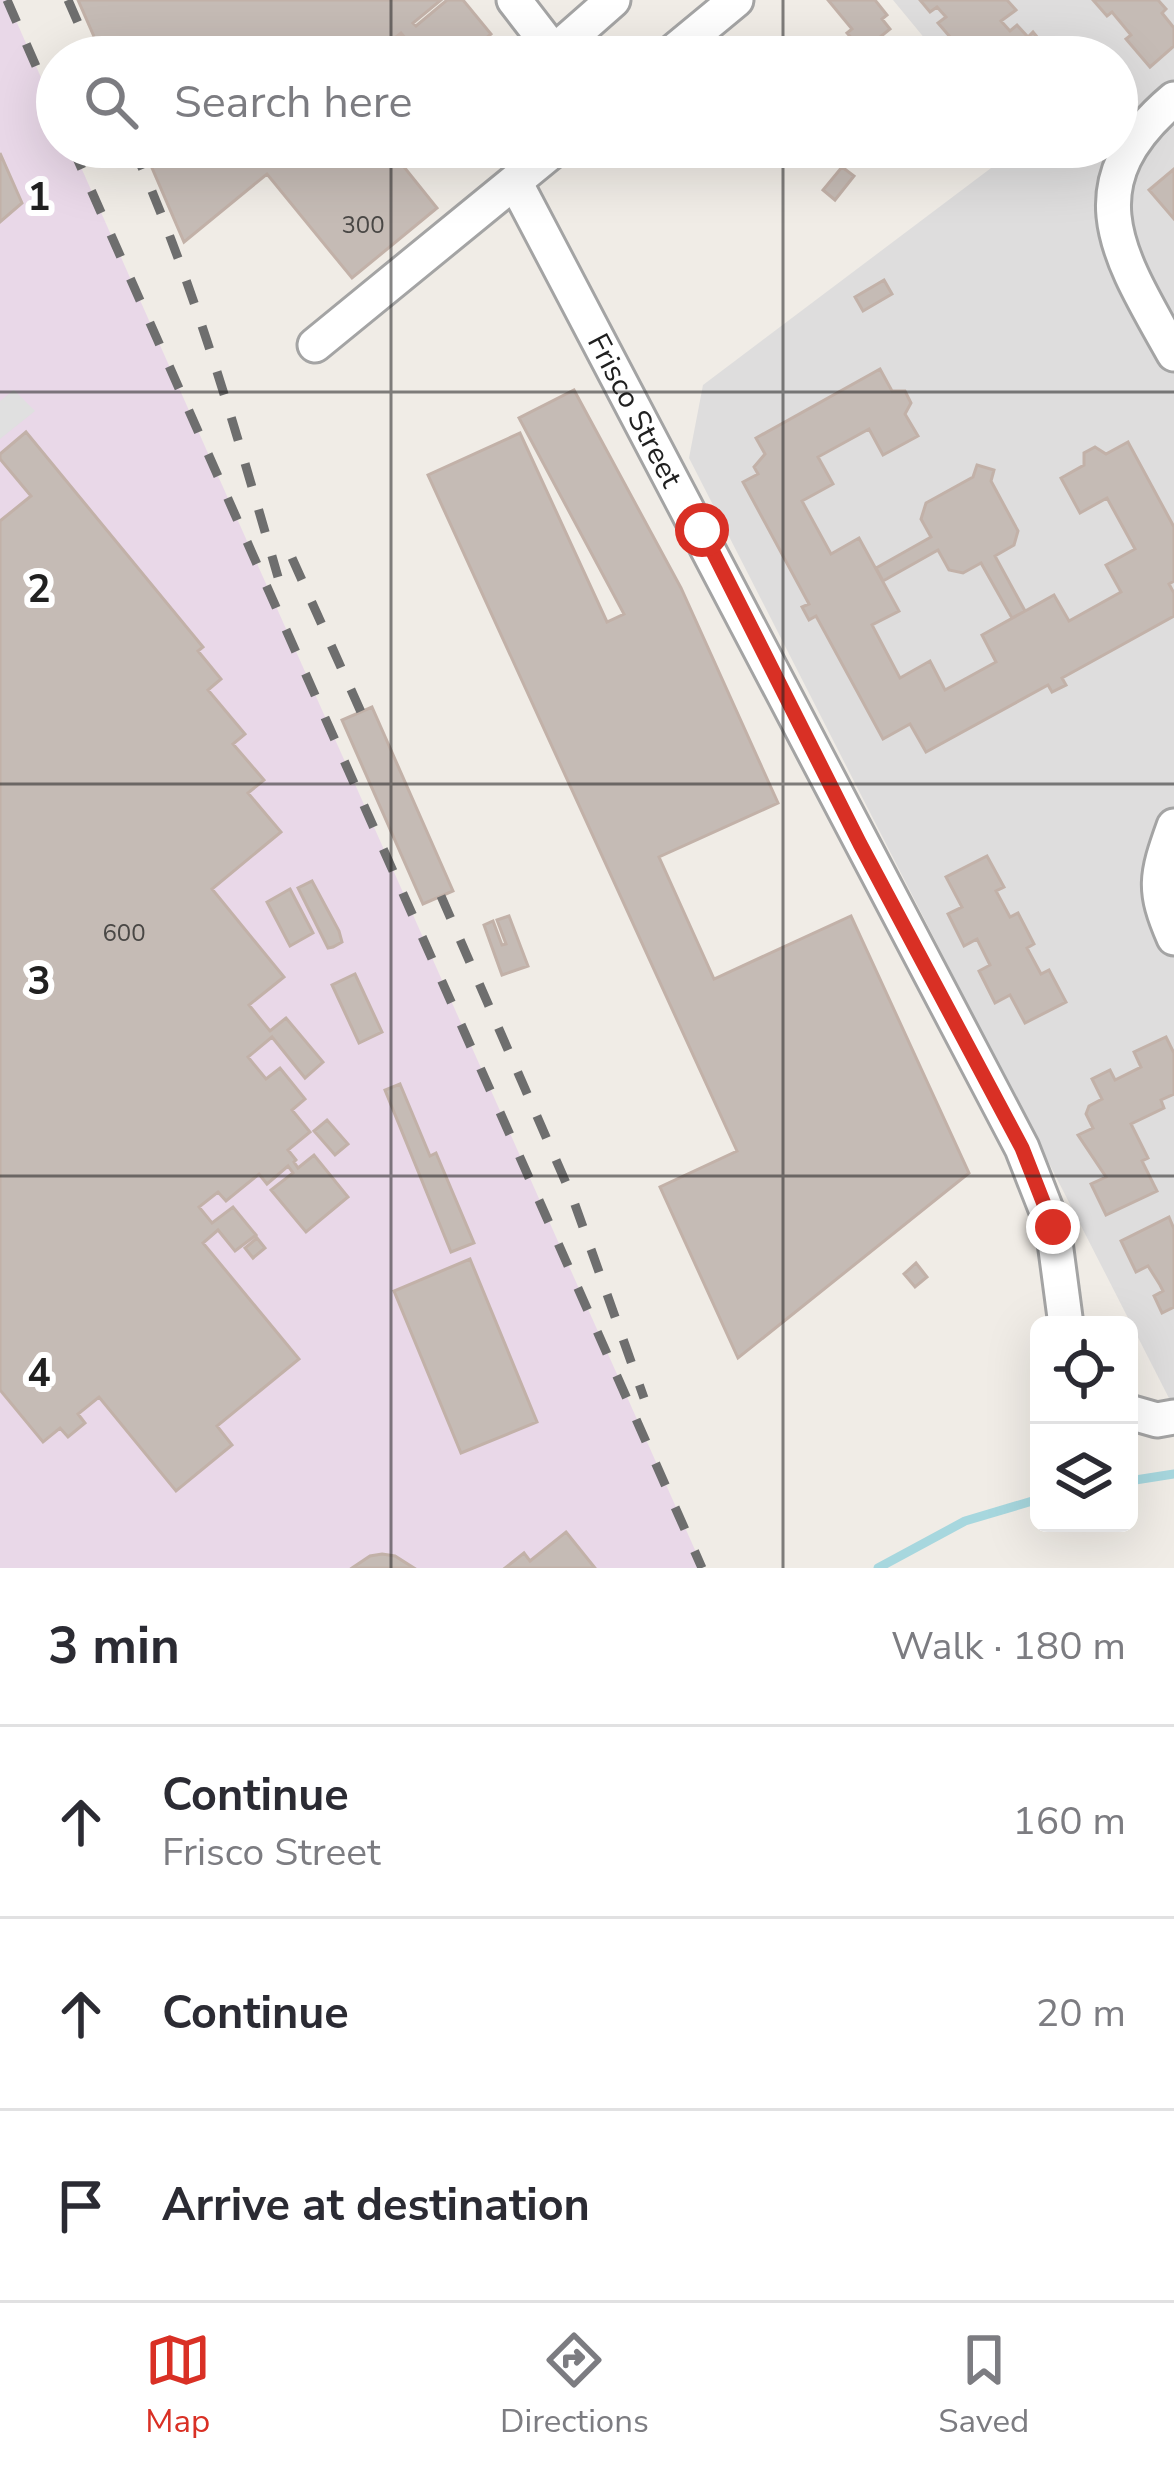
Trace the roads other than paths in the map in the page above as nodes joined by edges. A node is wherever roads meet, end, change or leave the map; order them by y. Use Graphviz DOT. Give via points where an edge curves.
graph roads {
  1 [pos="514,0"];
  2 [pos="613,0"];
  3 [pos="736,0"];
  4 [pos="542,36"];
  5 [pos="575,36"];
  6 [pos="692,36"];
  7 [pos="1174,99"];
  8 [pos="1138,133"];
  9 [pos="532,168"];
  10 [pos="1121,168"];
  11 [pos="515,182"];
  12 [pos="315,345"];
  13 [pos="1174,354"];
  14 [pos="1174,826"];
  15 [pos="1174,938"];
  16 [pos="1065,1316"];
  17 [pos="1138,1415"];
  18 [pos="1174,1417"];
  1 -- 4 [label="street"];
  2 -- 5 [label="street"];
  3 -- 6 [label="street"];
  7 -- 8 [label="street"];
  9 -- 11 [label="street"];
  10 -- 13 [label="street" via="1112,224"];
  11 -- 12 [label="street"];
  11 -- 16 [label="street, Frisco Street" via="1022,1148 1053,1227"];
  14 -- 15 [label="street" via="1158,901"];
  17 -- 18 [label="street"];
}
